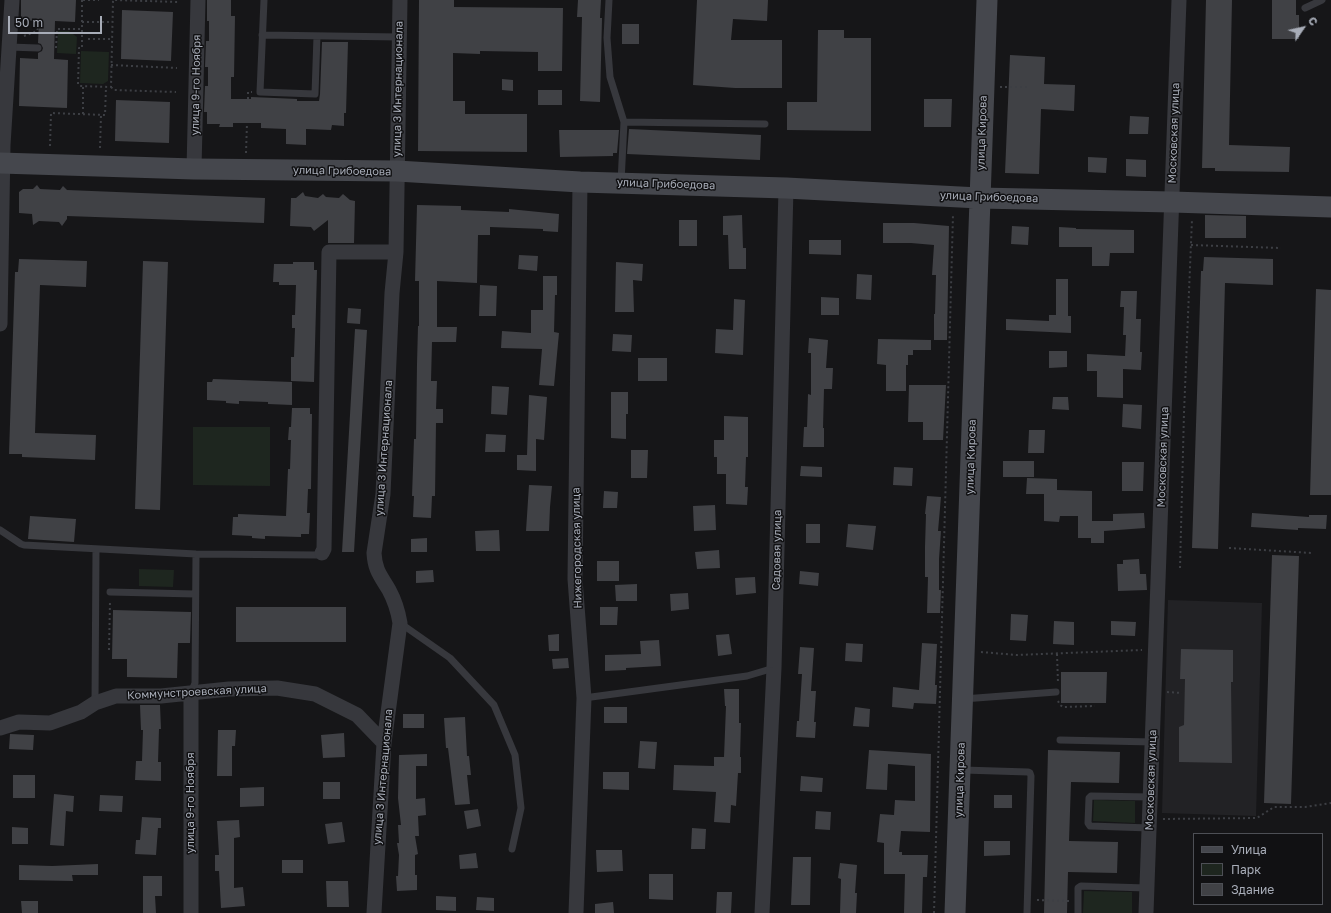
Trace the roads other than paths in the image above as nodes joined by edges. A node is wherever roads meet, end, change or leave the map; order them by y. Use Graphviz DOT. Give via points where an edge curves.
graph roads {
  1 [pos="12,0"];
  2 [pos="198,0"];
  3 [pos="264,0"];
  4 [pos="400,0"];
  5 [pos="609,0"];
  6 [pos="987,0"];
  7 [pos="1179,0"];
  8 [pos="1322,0"];
  9 [pos="1305,8"];
  10 [pos="262,35"];
  11 [pos="318,36"];
  12 [pos="399,37"];
  13 [pos="9,47"];
  14 [pos="38,48"];
  15 [pos="624,122"];
  16 [pos="765,124"];
  17 [pos="1,163"];
  18 [pos="194,169"];
  19 [pos="397,171"];
  20 [pos="580,182"];
  21 [pos="621,182"];
  22 [pos="786,188"];
  23 [pos="980,198"];
  24 [pos="1172,202"];
  25 [pos="1331,207"];
  26 [pos="396,252"];
  27 [pos="0,324"];
  28 [pos="0,530"];
  29 [pos="96,549"];
  30 [pos="322,553"];
  31 [pos="196,554"];
  32 [pos="110,592"];
  33 [pos="195,594"];
  34 [pos="400,623"];
  35 [pos="774,668"];
  36 [pos="1056,692"];
  37 [pos="191,693"];
  38 [pos="584,698"];
  39 [pos="963,700"];
  40 [pos="94,703"];
  41 [pos="0,728"];
  42 [pos="1060,740"];
  43 [pos="1153,742"];
  44 [pos="384,743"];
  45 [pos="960,770"];
  46 [pos="1151,797"];
  47 [pos="1150,824"];
  48 [pos="512,849"];
  49 [pos="1147,888"];
  50 [pos="191,913"];
  51 [pos="374,913"];
  52 [pos="576,913"];
  53 [pos="762,913"];
  54 [pos="955,913"];
  55 [pos="1027,913"];
  56 [pos="1078,913"];
  57 [pos="1146,913"];
  1 -- 13 [label="street"];
  2 -- 18 [label="street, улица 9-го Ноября"];
  3 -- 10 [label="lane"];
  4 -- 12 [label="street, улица 3 Интернационала"];
  5 -- 15 [label="lane" via="607,38 610,77"];
  6 -- 23 [label="street, улица Кирова"];
  7 -- 24 [label="street, Московская улица"];
  8 -- 9 [label="lane"];
  10 -- 11 [label="lane"];
  10 -- 11 [label="lane" via="260,92 315,94"];
  11 -- 12 [label="lane"];
  12 -- 19 [label="street, улица 3 Интернационала"];
  13 -- 14 [label="lane"];
  13 -- 17 [label="street"];
  15 -- 16 [label="lane"];
  15 -- 21 [label="lane"];
  17 -- 18 [label="street, улица Грибоедова"];
  17 -- 27 [label="street"];
  18 -- 19 [label="street, улица Грибоедова"];
  19 -- 20 [label="street, улица Грибоедова"];
  19 -- 26 [label="street, улица 3 Интернационала"];
  20 -- 21 [label="street, улица Грибоедова"];
  20 -- 38 [label="street, Нижегородская улица" via="575,579"];
  21 -- 22 [label="street, улица Грибоедова"];
  22 -- 23 [label="street, улица Грибоедова"];
  22 -- 35 [label="street, Садовая улица"];
  23 -- 24 [label="street, улица Грибоедова"];
  23 -- 39 [label="street, улица Кирова"];
  24 -- 25 [label="street, улица Грибоедова"];
  24 -- 43 [label="street, Московская улица"];
  26 -- 30 [label="street" via="329,252"];
  26 -- 34 [label="street, улица 3 Интернационала" via="383,494 374,563 397,607"];
  28 -- 29 [label="lane" via="24,545"];
  29 -- 31 [label="lane"];
  29 -- 40 [label="lane"];
  30 -- 31 [label="lane"];
  31 -- 33 [label="lane"];
  32 -- 33 [label="lane"];
  33 -- 37 [label="lane" via="195,683"];
  34 -- 44 [label="street, улица 3 Интернационала"];
  34 -- 48 [label="lane" via="450,658 494,705 515,755 521,808"];
  35 -- 38 [label="lane" via="747,676"];
  35 -- 53 [label="street, Садовая улица"];
  36 -- 39 [label="lane"];
  37 -- 40 [label="street, Коммунстроевская улица" via="116,696"];
  37 -- 44 [label="street, Коммунстроевская улица" via="277,688 315,694 357,716"];
  37 -- 50 [label="street, улица 9-го Ноября"];
  38 -- 52 [label="street, Нижегородская улица"];
  39 -- 45 [label="street, улица Кирова"];
  40 -- 41 [label="street, Коммунстроевская улица" via="81,712 50,723 19,722"];
  42 -- 43 [label="lane"];
  43 -- 46 [label="street, Московская улица"];
  44 -- 51 [label="street, улица 3 Интернационала"];
  45 -- 54 [label="street, улица Кирова"];
  45 -- 55 [label="lane" via="1030,773"];
  46 -- 47 [label="street, Московская улица"];
  46 -- 47 [label="lane" via="1088,798 1090,826"];
  47 -- 49 [label="street, Московская улица"];
  49 -- 56 [label="lane" via="1081,886 1078,888"];
  49 -- 57 [label="street, Московская улица"];
}
